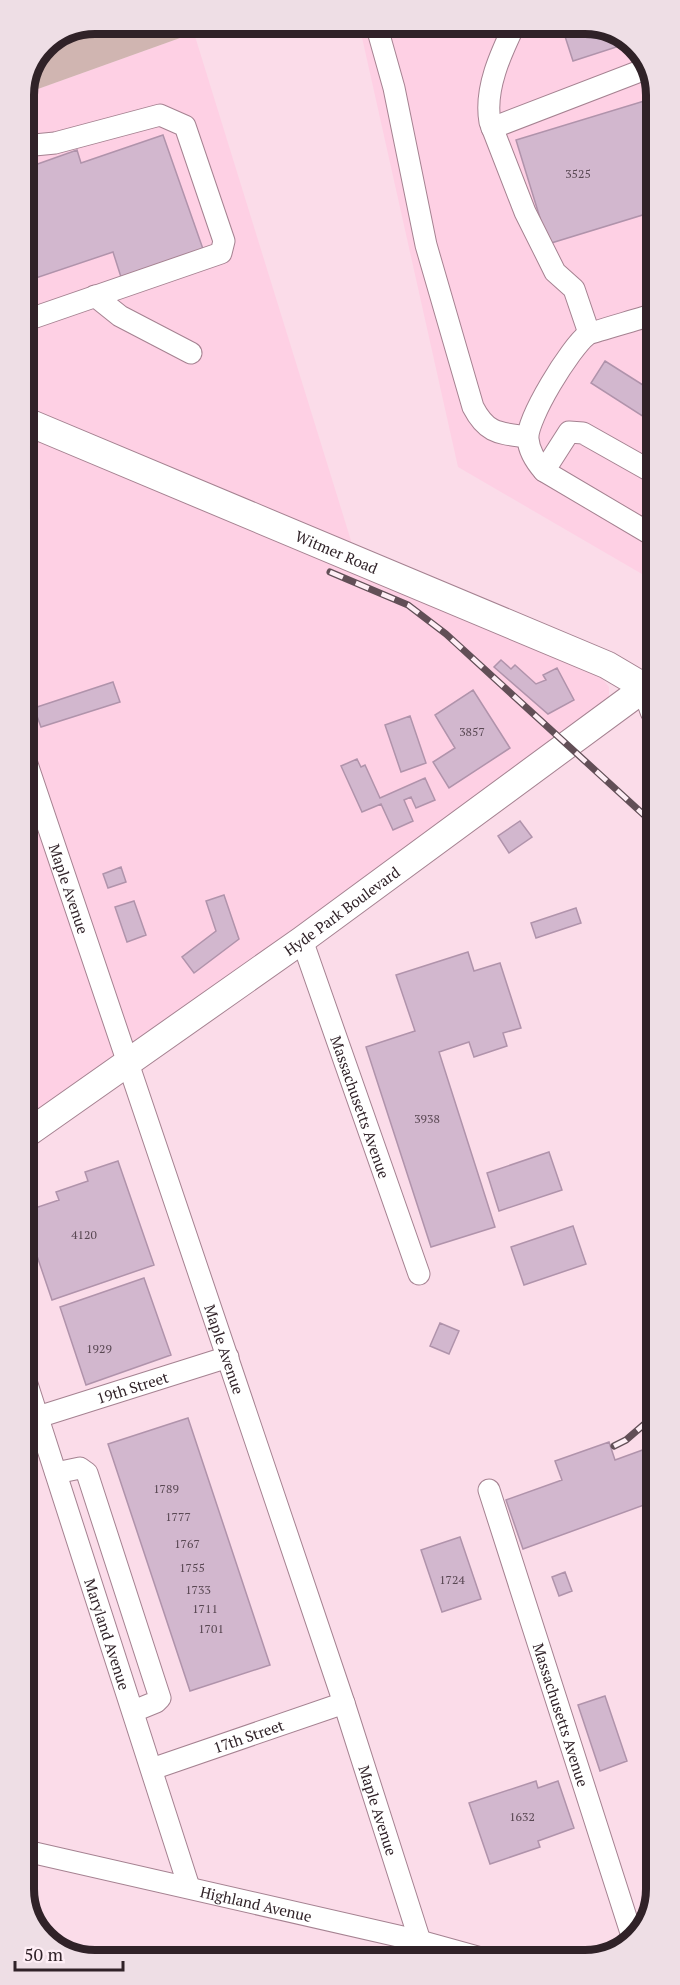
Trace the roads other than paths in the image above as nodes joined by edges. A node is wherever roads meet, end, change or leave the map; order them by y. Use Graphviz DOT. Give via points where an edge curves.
graph roads {
  1 [pos="379,35"];
  2 [pos="511,35"];
  3 [pos="640,71"];
  4 [pos="492,128"];
  5 [pos="34,145"];
  6 [pos="95,296"];
  7 [pos="34,317"];
  8 [pos="646,317"];
  9 [pos="589,333"];
  10 [pos="191,353"];
  11 [pos="34,425"];
  12 [pos="527,437"];
  13 [pos="646,468"];
  14 [pos="544,471"];
  15 [pos="646,531"];
  16 [pos="646,689"];
  17 [pos="646,697"];
  18 [pos="34,784"];
  19 [pos="302,940"];
  20 [pos="129,1061"];
  21 [pos="34,1129"];
  22 [pos="419,1274"];
  23 [pos="228,1357"];
  24 [pos="34,1405"];
  25 [pos="38,1417"];
  26 [pos="56,1473"];
  27 [pos="489,1490"];
  28 [pos="344,1703"];
  29 [pos="134,1711"];
  30 [pos="152,1769"];
  31 [pos="34,1853"];
  32 [pos="189,1887"];
  33 [pos="630,1930"];
  34 [pos="420,1941"];
  35 [pos="452,1950"];
  1 -- 12 [label="street" via="426,244 473,406 481,423 496,433"];
  2 -- 4 [label="street" via="492,82 488,110"];
  3 -- 4 [label="street"];
  4 -- 9 [label="street" via="525,212 555,272 574,289"];
  5 -- 6 [label="street" via="160,115 185,126 225,241 221,252"];
  6 -- 7 [label="street"];
  6 -- 10 [label="street" via="120,316"];
  8 -- 9 [label="street"];
  9 -- 12 [label="street" via="575,348 533,416"];
  11 -- 16 [label="main road, Witmer Road" via="607,665"];
  12 -- 14 [label="street" via="533,458"];
  13 -- 14 [label="street" via="582,433 569,432"];
  14 -- 15 [label="street"];
  17 -- 19 [label="main road, Hyde Park Boulevard"];
  18 -- 20 [label="street, Maple Avenue"];
  19 -- 20 [label="main road, Hyde Park Boulevard"];
  19 -- 22 [label="street, Massachusetts Avenue"];
  20 -- 21 [label="main road, Hyde Park Boulevard"];
  20 -- 23 [label="street, Maple Avenue"];
  23 -- 25 [label="street, 19th Street"];
  23 -- 28 [label="street, Maple Avenue"];
  24 -- 25 [label="street, Maryland Avenue"];
  25 -- 26 [label="street, Maryland Avenue"];
  26 -- 29 [label="street, Maryland Avenue"];
  26 -- 29 [label="street" via="80,1468 91,1484 160,1698"];
  27 -- 33 [label="street, Massachusetts Avenue"];
  28 -- 30 [label="street, 17th Street"];
  28 -- 34 [label="street, Maple Avenue"];
  29 -- 30 [label="street, Maryland Avenue"];
  30 -- 32 [label="street, Maryland Avenue"];
  31 -- 32 [label="street, Highland Avenue"];
  32 -- 34 [label="street, Highland Avenue"];
  34 -- 35 [label="street, Highland Avenue"];
}
